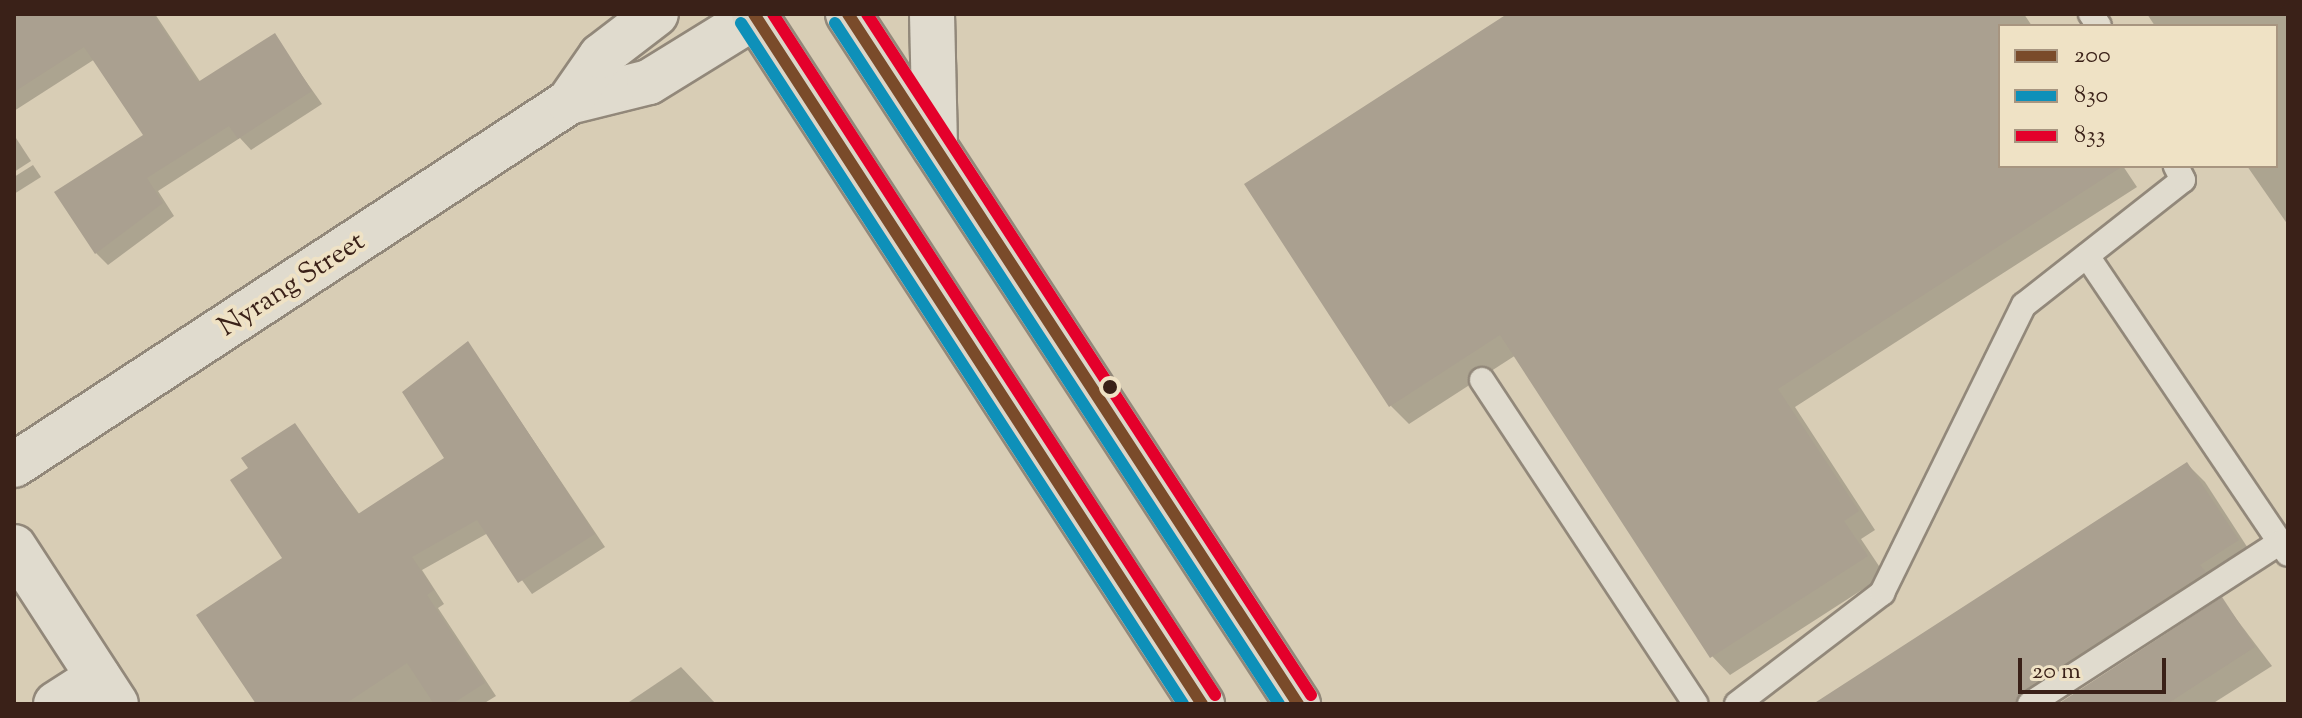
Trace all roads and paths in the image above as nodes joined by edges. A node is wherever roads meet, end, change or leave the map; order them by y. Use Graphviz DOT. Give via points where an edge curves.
graph roads {
  1 [pos="656,14"];
  2 [pos="848,14"];
  3 [pos="932,14"];
  4 [pos="756,15"];
  5 [pos="569,102"];
  6 [pos="935,147"];
  7 [pos="2177,168"];
  8 [pos="2087,256"];
  9 [pos="1482,380"];
  10 [pos="14,465"];
  11 [pos="14,547"];
  12 [pos="2284,548"];
  13 [pos="107,690"];
  14 [pos="56,704"];
  15 [pos="1202,704"];
  16 [pos="1298,704"];
  17 [pos="1696,704"];
  18 [pos="1737,704"];
  19 [pos="2030,704"];
  1 -- 5 [label="street, Nyrang Street" via="601,56"];
  2 -- 6 [label="highway"];
  3 -- 6 [label="street"];
  4 -- 5 [label="street, Nyrang Street" via="649,82"];
  4 -- 15 [label="highway"];
  5 -- 10 [label="street, Nyrang Street"];
  6 -- 16 [label="highway"];
  7 -- 8 [label="lane" via="2183,180"];
  8 -- 12 [label="lane"];
  8 -- 18 [label="lane" via="2024,305 1882,593"];
  9 -- 17 [label="lane"];
  11 -- 13 [label="street"];
  12 -- 19 [label="lane"];
  13 -- 14 [label="street"];
}
